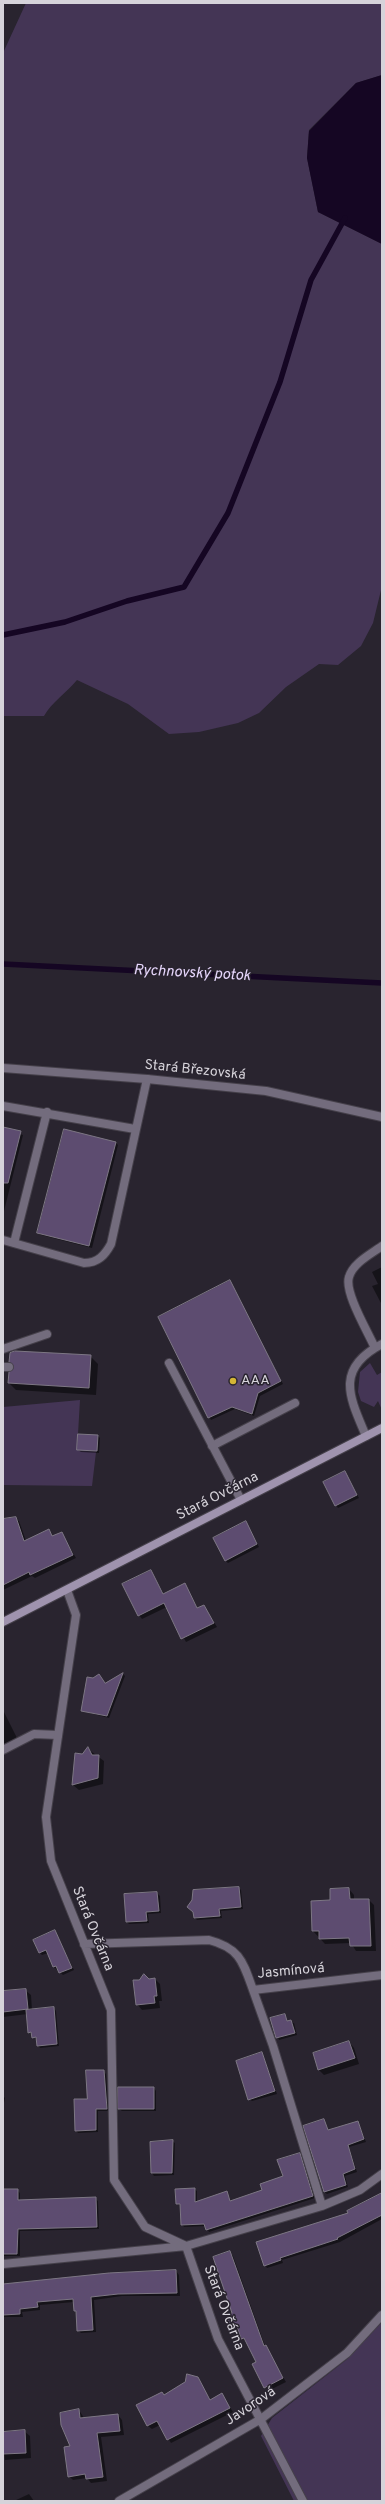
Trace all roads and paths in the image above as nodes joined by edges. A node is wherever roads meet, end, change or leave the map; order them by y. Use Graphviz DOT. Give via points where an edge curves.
graph roads {
  1 [pos="3,1068"];
  2 [pos="147,1079"];
  3 [pos="3,1106"];
  4 [pos="47,1112"];
  5 [pos="382,1116"];
  6 [pos="135,1129"];
  7 [pos="3,1240"];
  8 [pos="14,1243"];
  9 [pos="382,1246"];
  10 [pos="47,1334"];
  11 [pos="379,1346"];
  12 [pos="3,1349"];
  13 [pos="169,1363"];
  14 [pos="294,1402"];
  15 [pos="382,1428"];
  16 [pos="366,1436"];
  17 [pos="212,1446"];
  18 [pos="241,1500"];
  19 [pos="67,1590"];
  20 [pos="3,1622"];
  21 [pos="58,1735"];
  22 [pos="3,1750"];
  23 [pos="84,1944"];
  24 [pos="382,1975"];
  25 [pos="253,1990"];
  26 [pos="382,2174"];
  27 [pos="322,2206"];
  28 [pos="186,2246"];
  29 [pos="3,2264"];
  30 [pos="382,2315"];
  31 [pos="260,2419"];
  32 [pos="119,2501"];
  33 [pos="303,2501"];
  1 -- 2 [label="street, Stará Březovská"];
  2 -- 5 [label="street, Stará Březovská" via="266,1091"];
  2 -- 6 [label="street"];
  3 -- 4 [label="street"];
  4 -- 6 [label="street"];
  4 -- 8 [label="street"];
  6 -- 8 [label="street" via="111,1244 103,1256 93,1263 84,1263"];
  7 -- 8 [label="street"];
  9 -- 11 [label="street" via="358,1262 348,1277 349,1292"];
  10 -- 12 [label="street"];
  11 -- 16 [label="street" via="358,1364 349,1380 351,1400"];
  13 -- 17 [label="street"];
  14 -- 17 [label="street"];
  15 -- 16 [label="main road, Stará Ovčárna"];
  16 -- 18 [label="main road, Stará Ovčárna"];
  17 -- 18 [label="street"];
  18 -- 19 [label="main road, Stará Ovčárna"];
  19 -- 20 [label="main road, Stará Ovčárna"];
  19 -- 21 [label="street, Stará Ovčárna" via="76,1615"];
  21 -- 22 [label="street" via="34,1734"];
  21 -- 23 [label="street, Stará Ovčárna" via="46,1817 51,1860"];
  23 -- 25 [label="street, Jasmínová" via="209,1940 227,1945 242,1962"];
  23 -- 28 [label="street, Stará Ovčárna" via="111,2010 114,2180 145,2227"];
  24 -- 25 [label="street, Jasmínová"];
  25 -- 27 [label="street" via="273,2046"];
  26 -- 27 [label="street" via="360,2190"];
  27 -- 28 [label="street"];
  28 -- 29 [label="street"];
  28 -- 31 [label="street, Stará Ovčárna" via="218,2339"];
  30 -- 31 [label="street, Javorová" via="347,2353"];
  31 -- 32 [label="street, Javorová"];
  31 -- 33 [label="street, Stará Ovčárna"];
}
